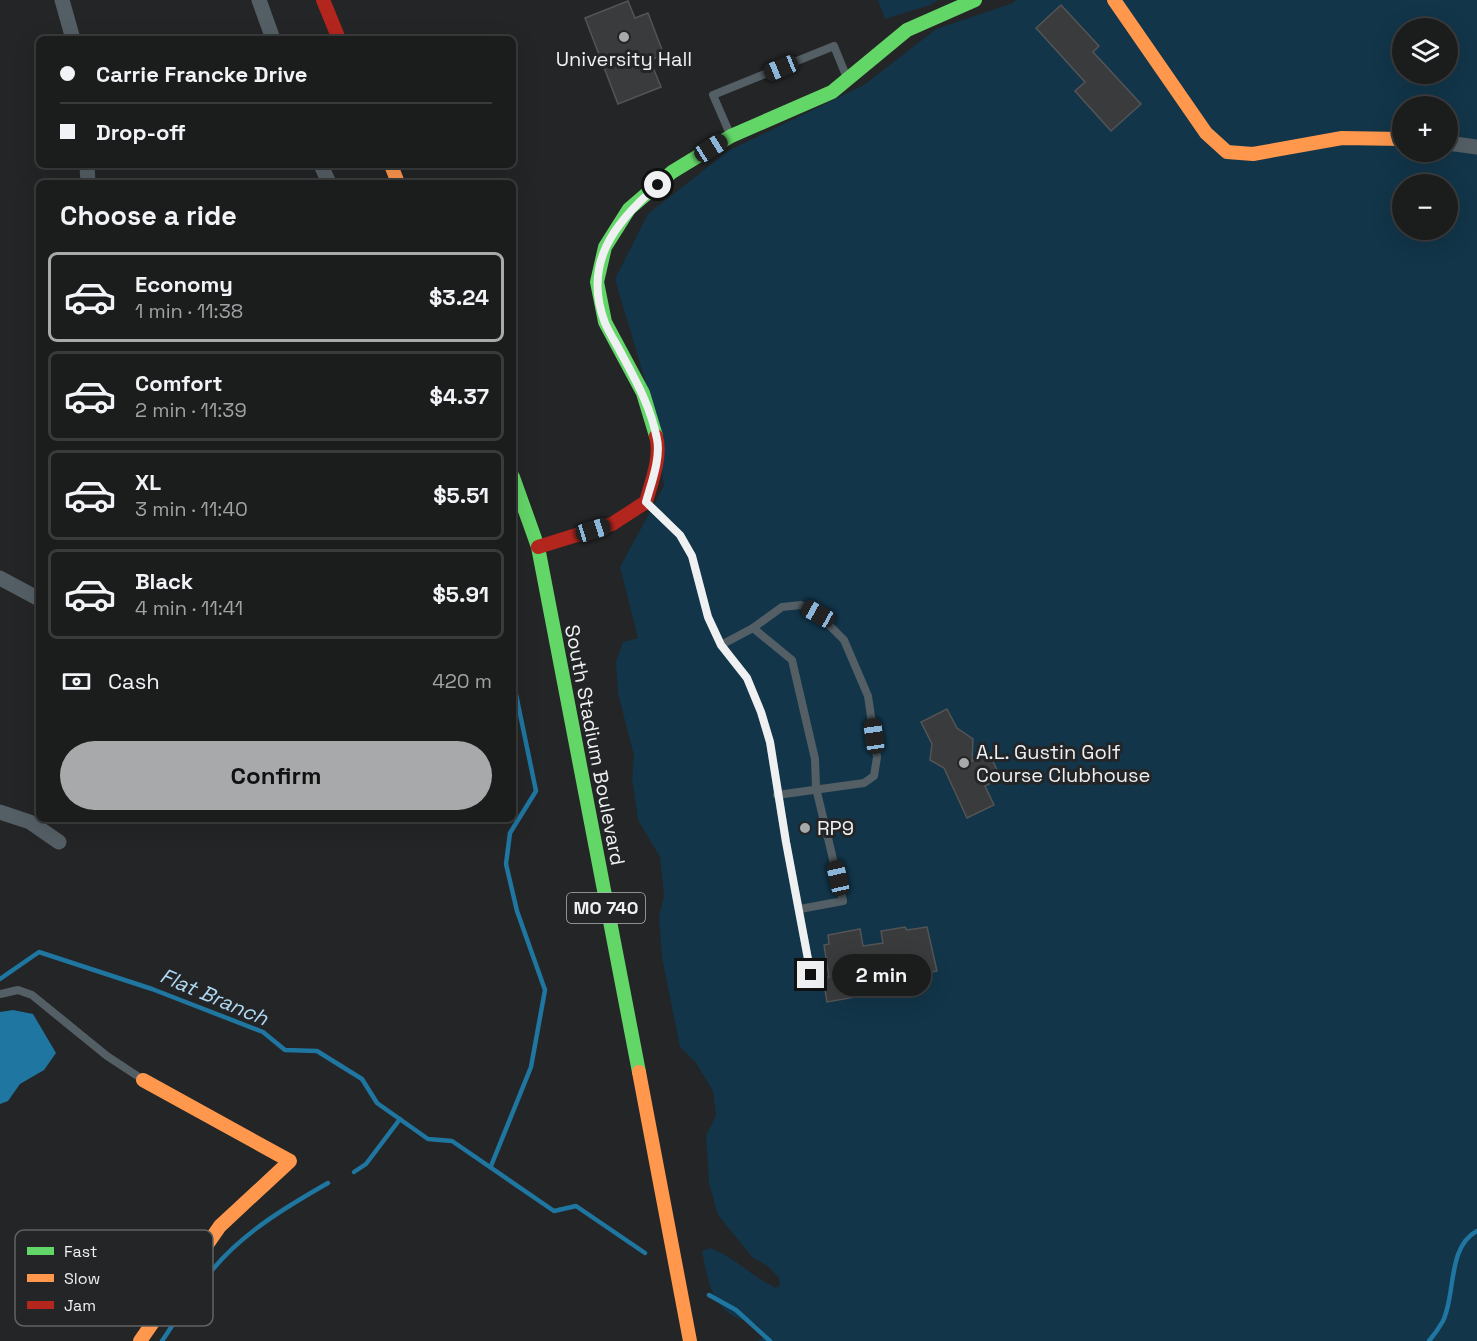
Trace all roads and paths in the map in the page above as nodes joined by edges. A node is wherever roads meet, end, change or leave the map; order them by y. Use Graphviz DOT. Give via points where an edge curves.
graph roads {
  1 [pos="62,0"];
  2 [pos="259,0"];
  3 [pos="323,0"];
  4 [pos="1114,0"];
  5 [pos="972,1"];
  6 [pos="72,36"];
  7 [pos="272,36"];
  8 [pos="338,36"];
  9 [pos="848,80"];
  10 [pos="731,136"];
  11 [pos="1392,138"];
  12 [pos="1458,144"];
  13 [pos="1477,147"];
  14 [pos="516,485"];
  15 [pos="646,502"];
  16 [pos="538,547"];
  17 [pos="0,578"];
  18 [pos="36,597"];
  19 [pos="753,628"];
  20 [pos="721,645"];
  21 [pos="816,788"];
  22 [pos="777,795"];
  23 [pos="0,812"];
  24 [pos="59,842"];
  25 [pos="800,909"];
  26 [pos="811,975"];
  27 [pos="0,994"];
  28 [pos="143,1080"];
  29 [pos="213,1236"];
  30 [pos="150,1326"];
  31 [pos="140,1341"];
  32 [pos="690,1341"];
  1 -- 6 [label="street"];
  2 -- 7 [label="street"];
  3 -- 8 [label="street"];
  4 -- 11 [label="street" via="1206,133 1231,153 1250,154 1364,136"];
  5 -- 9 [label="street" via="908,30"];
  9 -- 10 [label="street" via="832,92"];
  9 -- 10 [label="lane" via="834,46 713,95"];
  10 -- 15 [label="street" via="672,172 629,209 604,247 597,282 605,322 643,393 658,442"];
  12 -- 13 [label="street"];
  14 -- 16 [label="street, South Stadium Boulevard / MO 740"];
  15 -- 16 [label="street" via="612,524"];
  15 -- 20 [label="lane" via="680,535 692,556 708,617"];
  16 -- 32 [label="street, South Stadium Boulevard / MO 740"];
  17 -- 18 [label="street"];
  19 -- 20 [label="lane"];
  19 -- 21 [label="lane" via="792,660 815,759"];
  19 -- 21 [label="lane" via="782,607 801,604 818,614 844,640 868,696 877,757 874,776 864,783"];
  20 -- 22 [label="lane" via="747,678 761,712 770,742"];
  21 -- 22 [label="lane"];
  21 -- 25 [label="lane" via="843,901"];
  22 -- 25 [label="lane"];
  23 -- 24 [label="street" via="30,822"];
  25 -- 26 [label="lane"];
  27 -- 28 [label="lane" via="18,990 32,995"];
  28 -- 29 [label="street" via="290,1161"];
  30 -- 31 [label="street"];
}
